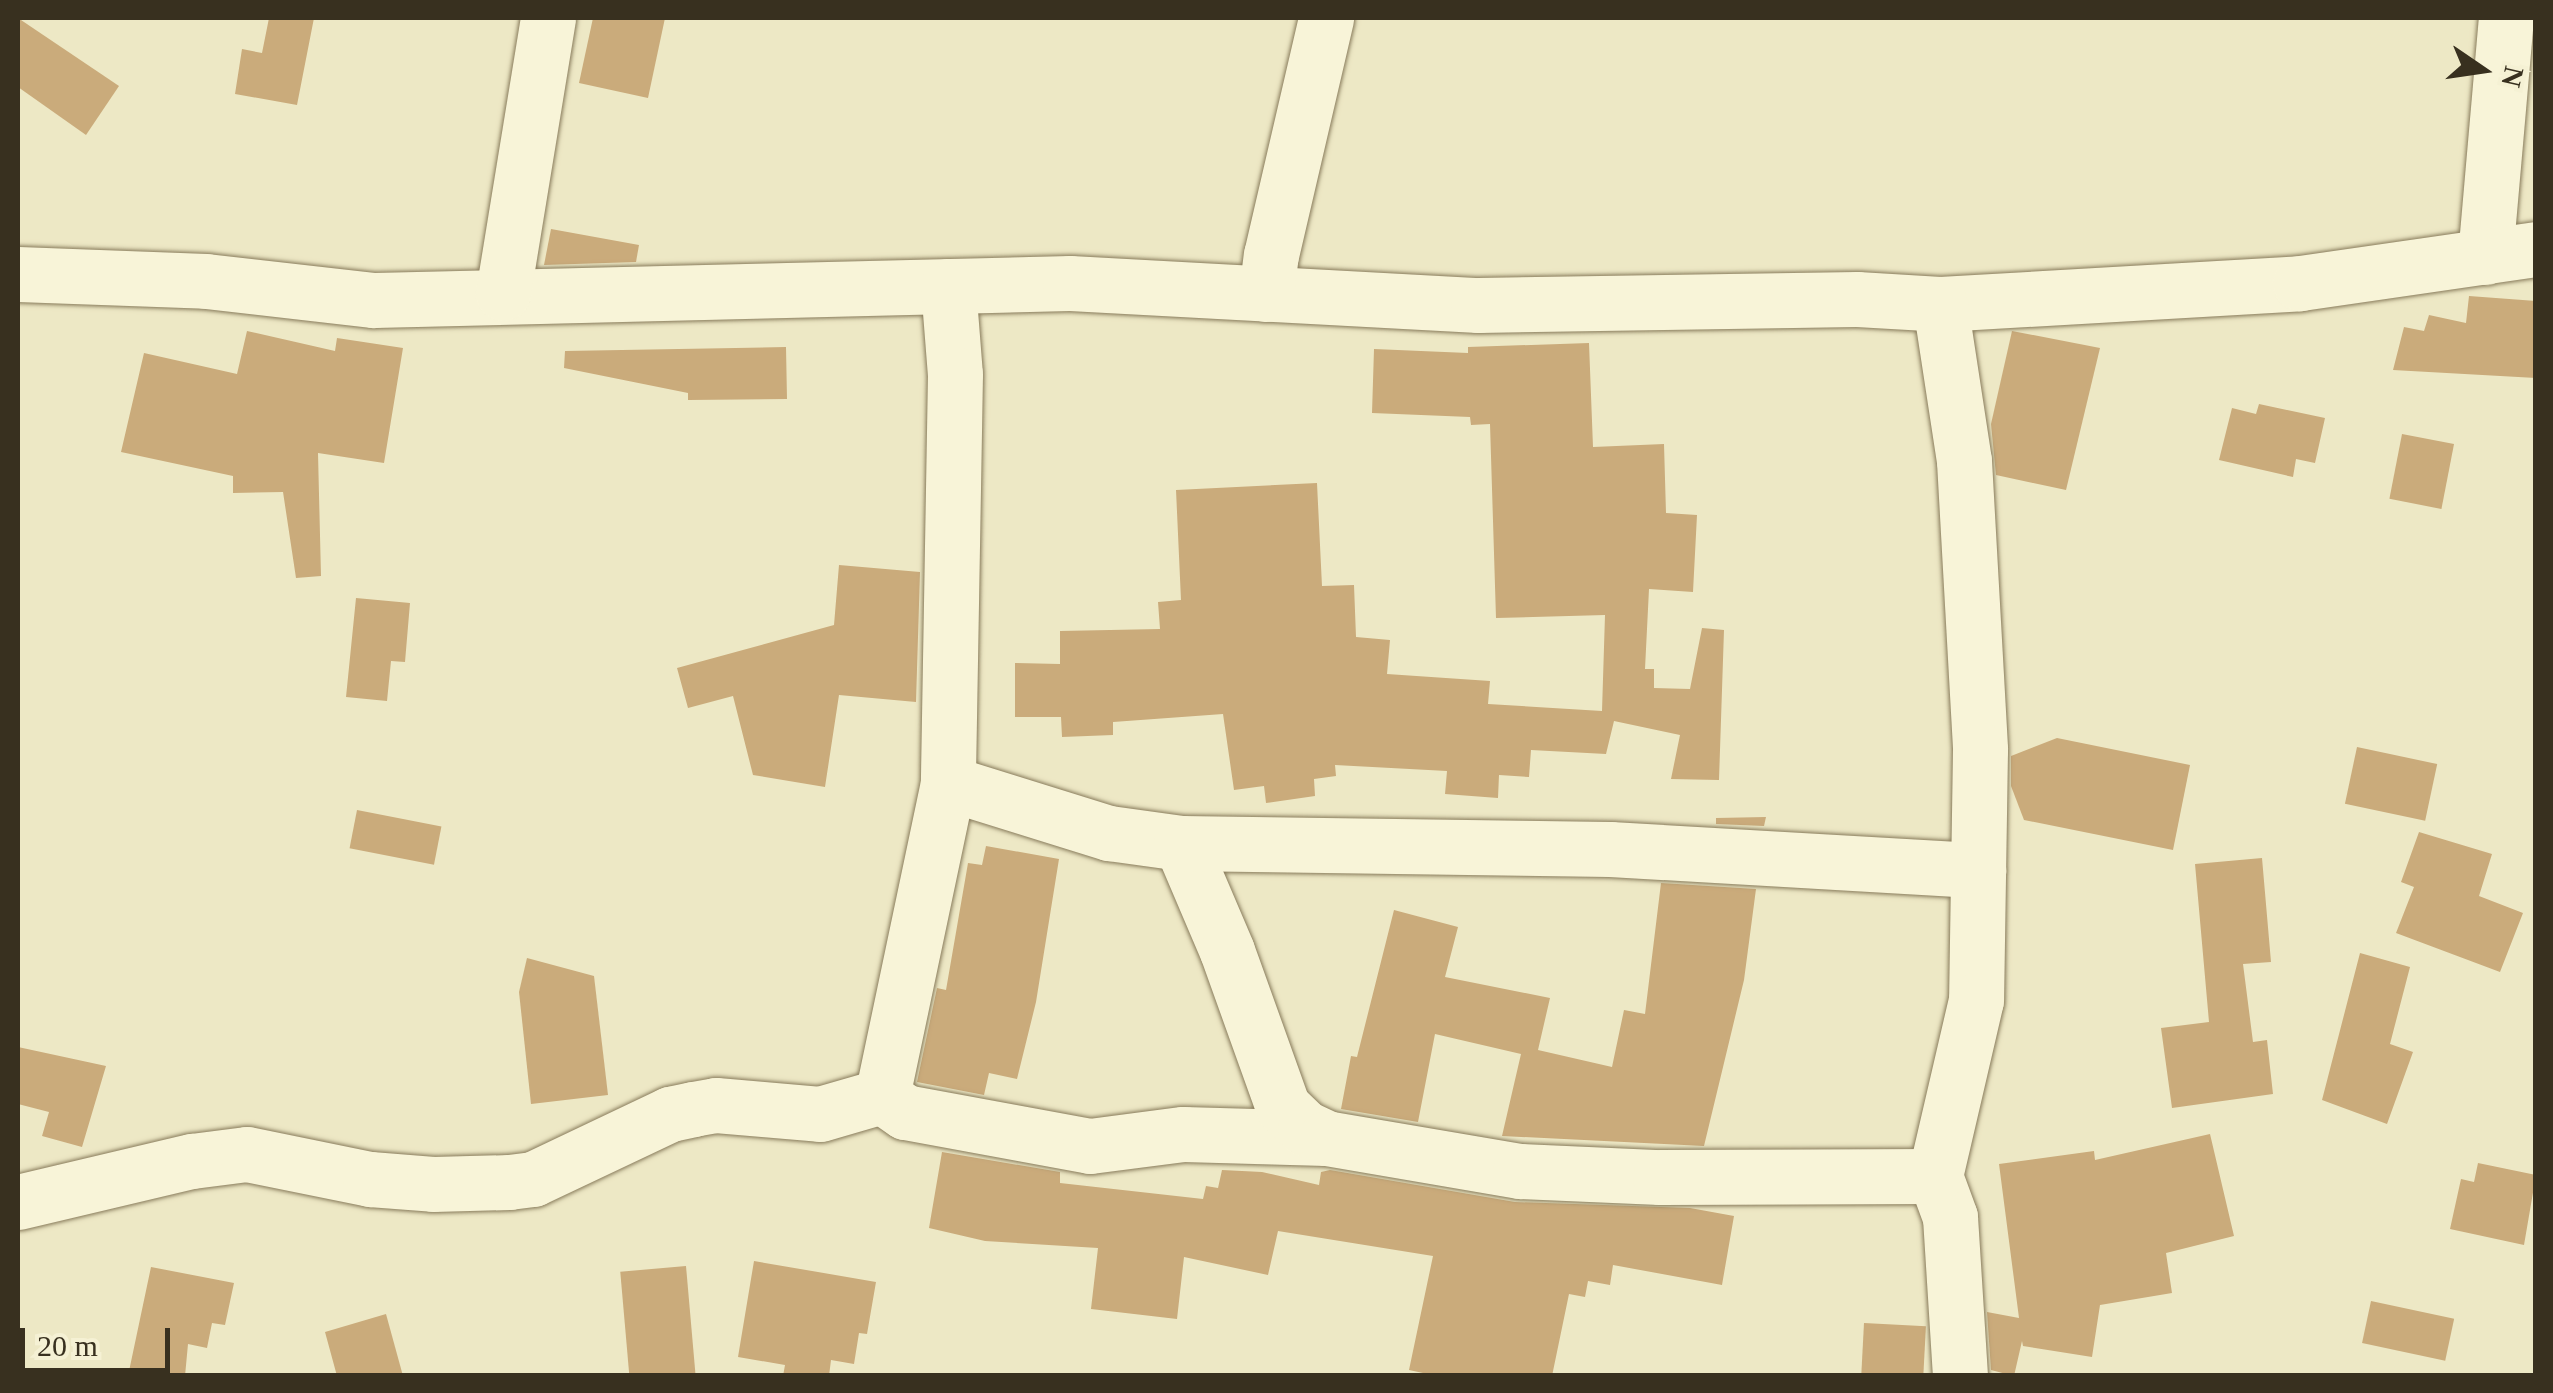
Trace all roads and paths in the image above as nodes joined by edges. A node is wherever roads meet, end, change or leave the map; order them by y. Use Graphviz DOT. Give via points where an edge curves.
graph roads {
  1 [pos="548,18"];
  2 [pos="1326,18"];
  3 [pos="2506,18"];
  4 [pos="2510,253"];
  5 [pos="18,274"];
  6 [pos="948,286"];
  7 [pos="504,293"];
  8 [pos="1266,294"];
  9 [pos="1940,304"];
  10 [pos="948,782"];
  11 [pos="1181,843"];
  12 [pos="1978,870"];
  13 [pos="882,1096"];
  14 [pos="1326,1138"];
  15 [pos="1934,1176"];
  16 [pos="18,1202"];
  17 [pos="1960,1376"];
  1 -- 7 [label="street"];
  2 -- 8 [label="street"];
  3 -- 4 [label="street"];
  4 -- 9 [label="street" via="2300,282"];
  5 -- 7 [label="street" via="150,276 374,300"];
  6 -- 7 [label="street"];
  6 -- 8 [label="street" via="1070,283"];
  6 -- 10 [label="street" via="955,374"];
  8 -- 9 [label="street" via="1478,305 1857,299"];
  9 -- 12 [label="street" via="1962,441 1972,584"];
  10 -- 11 [label="street" via="1109,834"];
  10 -- 13 [label="street"];
  11 -- 12 [label="street" via="1610,849"];
  11 -- 14 [label="street" via="1282,1108"];
  12 -- 15 [label="street" via="1976,1000"];
  13 -- 14 [label="street" via="905,1112 1090,1146 1183,1134"];
  13 -- 16 [label="street" via="820,1114 716,1105 670,1114 533,1179 370,1179 247,1154"];
  14 -- 15 [label="street" via="1520,1171"];
  15 -- 17 [label="street" via="1950,1217"];
}
